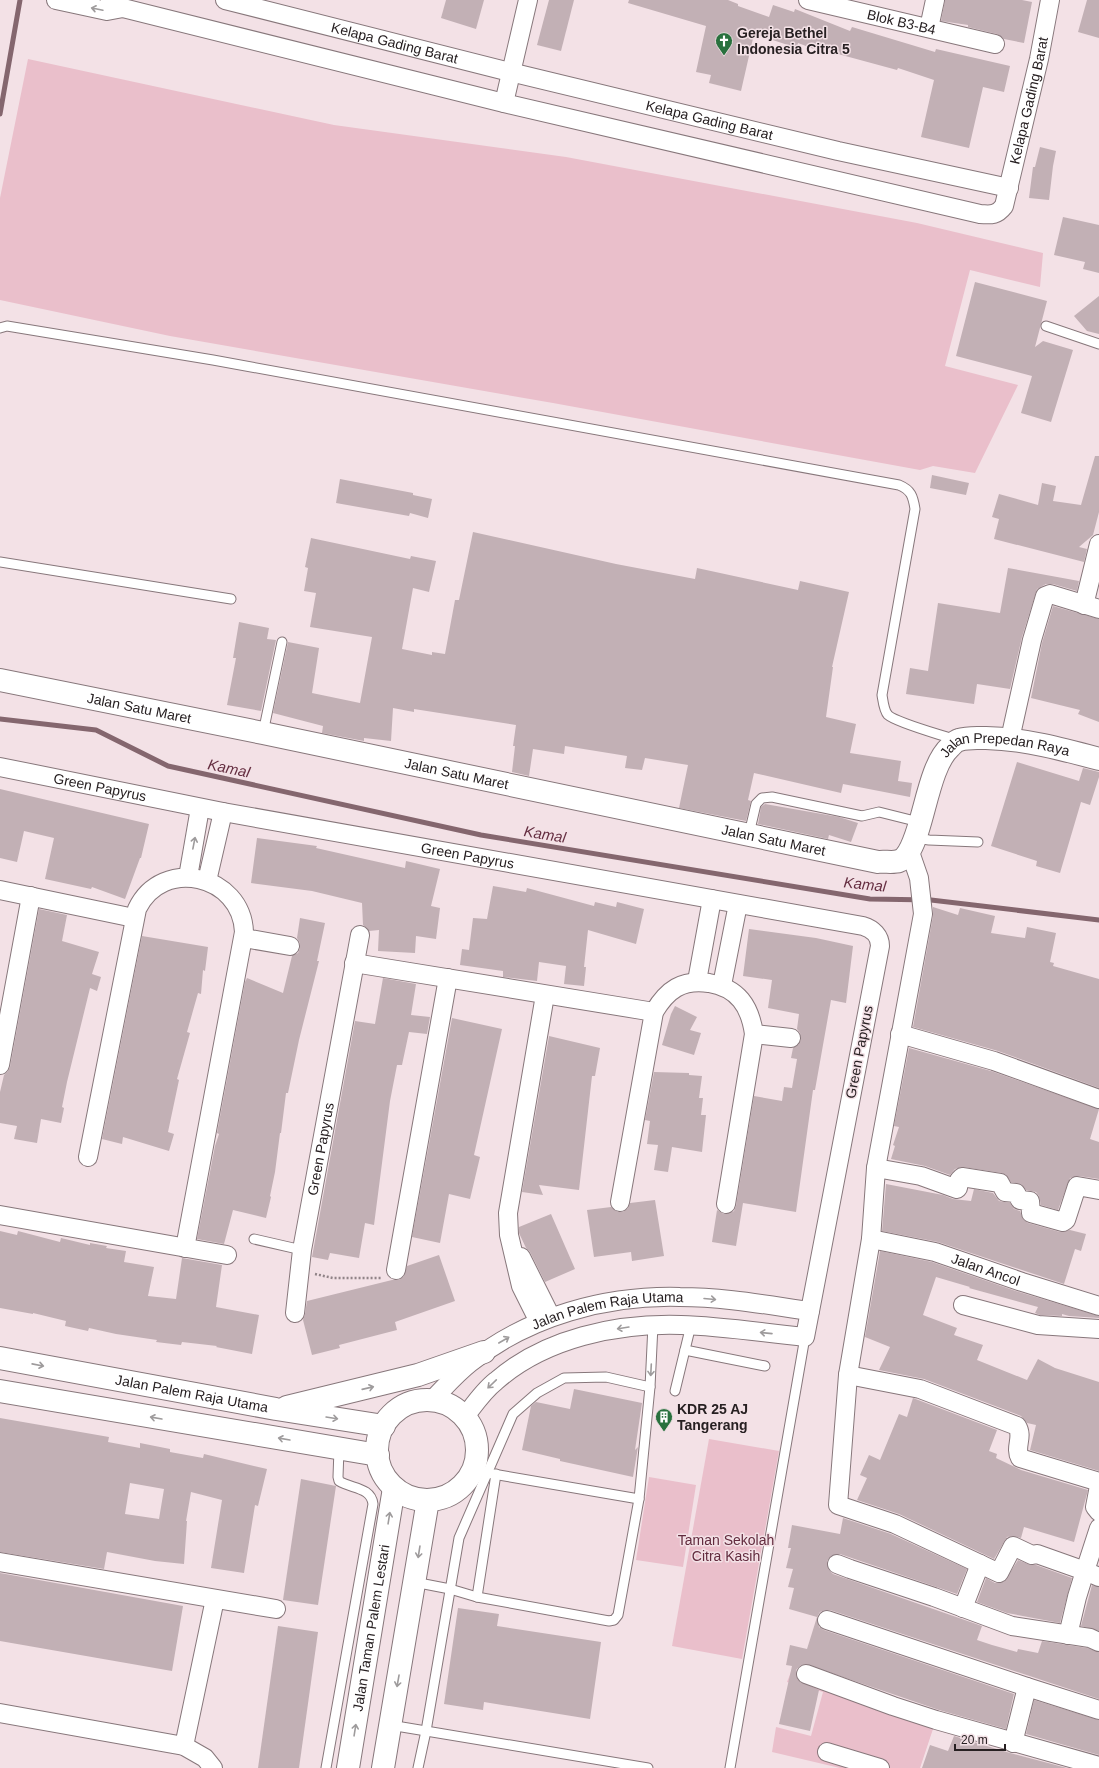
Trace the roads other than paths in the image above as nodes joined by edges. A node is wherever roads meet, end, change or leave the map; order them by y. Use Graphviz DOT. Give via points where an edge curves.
graph roads {
  1 [pos="56,0"];
  2 [pos="225,0"];
  3 [pos="528,0"];
  4 [pos="808,0"];
  5 [pos="935,0"];
  6 [pos="1050,0"];
  7 [pos="117,4"];
  8 [pos="929,28"];
  9 [pos="995,44"];
  10 [pos="510,72"];
  11 [pos="504,103"];
  12 [pos="1009,188"];
  13 [pos="1046,326"];
  14 [pos="0,328"];
  15 [pos="1099,344"];
  16 [pos="1099,544"];
  17 [pos="0,562"];
  18 [pos="231,599"];
  19 [pos="1092,607"];
  20 [pos="282,642"];
  21 [pos="0,680"];
  22 [pos="263,733"];
  23 [pos="1010,739"];
  24 [pos="958,740"];
  25 [pos="1099,759"];
  26 [pos="0,767"];
  27 [pos="200,808"];
  28 [pos="223,812"];
  29 [pos="749,834"];
  30 [pos="915,837"];
  31 [pos="978,842"];
  32 [pos="188,877"];
  33 [pos="207,881"];
  34 [pos="0,890"];
  35 [pos="31,896"];
  36 [pos="712,899"];
  37 [pos="738,904"];
  38 [pos="134,918"];
  39 [pos="360,935"];
  40 [pos="244,938"];
  41 [pos="290,946"];
  42 [pos="354,963"];
  43 [pos="448,978"];
  44 [pos="697,981"];
  45 [pos="722,985"];
  46 [pos="545,995"];
  47 [pos="654,1012"];
  48 [pos="754,1034"];
  49 [pos="900,1034"];
  50 [pos="791,1038"];
  51 [pos="0,1065"];
  52 [pos="1099,1099"];
  53 [pos="88,1157"];
  54 [pos="876,1168"];
  55 [pos="1099,1190"];
  56 [pos="620,1202"];
  57 [pos="726,1204"];
  58 [pos="0,1215"];
  59 [pos="254,1239"];
  60 [pos="871,1239"];
  61 [pos="185,1248"];
  62 [pos="302,1250"];
  63 [pos="227,1255"];
  64 [pos="396,1270"];
  65 [pos="963,1305"];
  66 [pos="1099,1306"];
  67 [pos="810,1311"];
  68 [pos="295,1313"];
  69 [pos="545,1320"];
  70 [pos="653,1325"];
  71 [pos="691,1325"];
  72 [pos="1099,1329"];
  73 [pos="805,1337"];
  74 [pos="685,1350"];
  75 [pos="484,1352"];
  76 [pos="0,1358"];
  77 [pos="765,1366"];
  78 [pos="848,1375"];
  79 [pos="650,1387"];
  80 [pos="0,1391"];
  81 [pos="675,1391"];
  82 [pos="431,1401"];
  83 [pos="276,1409"];
  84 [pos="464,1418"];
  85 [pos="384,1426"];
  86 [pos="339,1449"];
  87 [pos="378,1455"];
  88 [pos="487,1473"];
  89 [pos="496,1474"];
  90 [pos="1099,1482"];
  91 [pos="1099,1486"];
  92 [pos="394,1488"];
  93 [pos="639,1499"];
  94 [pos="428,1500"];
  95 [pos="1099,1512"];
  96 [pos="1099,1528"];
  97 [pos="0,1562"];
  98 [pos="837,1564"];
  99 [pos="980,1564"];
  100 [pos="1092,1574"];
  101 [pos="414,1582"];
  102 [pos="450,1589"];
  103 [pos="477,1597"];
  104 [pos="215,1599"];
  105 [pos="963,1608"];
  106 [pos="276,1609"];
  107 [pos="827,1620"];
  108 [pos="1068,1635"];
  109 [pos="1099,1642"];
  110 [pos="358,1643"];
  111 [pos="806,1674"];
  112 [pos="1027,1688"];
  113 [pos="1099,1710"];
  114 [pos="0,1714"];
  115 [pos="390,1725"];
  116 [pos="426,1731"];
  117 [pos="1013,1743"];
  118 [pos="184,1746"];
  119 [pos="826,1752"];
  120 [pos="1099,1766"];
  121 [pos="213,1768"];
  122 [pos="326,1768"];
  123 [pos="348,1768"];
  124 [pos="383,1768"];
  125 [pos="418,1768"];
  126 [pos="648,1768"];
  127 [pos="730,1768"];
  128 [pos="880,1768"];
  7 -- 1 [label="street, one-way" via="107,11"];
  2 -- 10 [label="street, Kelapa Gading Barat"];
  3 -- 10 [label="street"];
  4 -- 8 [label="street, Blok B3-B4"];
  5 -- 8 [label="street"];
  6 -- 12 [label="street, Kelapa Gading Barat"];
  7 -- 11 [label="street"];
  8 -- 9 [label="street, Blok B3-B4"];
  10 -- 11 [label="street"];
  10 -- 12 [label="street, Kelapa Gading Barat" via="838,151"];
  11 -- 12 [label="street" via="980,214 994,215 1000,211"];
  13 -- 15 [label="lane"];
  14 -- 24 [label="lane" via="7,326 213,360 899,485 907,489 913,497 915,509 883,700 888,715"];
  16 -- 19 [label="street"];
  17 -- 18 [label="lane"];
  19 -- 23 [label="street" via="1047,594 1045,596 1032,640"];
  20 -- 22 [label="lane"];
  21 -- 22 [label="street, Jalan Satu Maret"];
  22 -- 29 [label="street, Jalan Satu Maret"];
  23 -- 24 [label="street, Jalan Prepedan Raya"];
  23 -- 25 [label="street, Jalan Prepedan Raya"];
  24 -- 30 [label="street, Jalan Prepedan Raya" via="943,753 931,779"];
  26 -- 27 [label="street, Green Papyrus"];
  27 -- 28 [label="street, Green Papyrus"];
  32 -- 27 [label="street, one-way"];
  28 -- 33 [label="street"];
  28 -- 36 [label="street, Green Papyrus"];
  29 -- 30 [label="street, Jalan Satu Maret" via="878,862 899,861"];
  29 -- 30 [label="lane" via="756,804 762,798 772,798 862,816 879,812"];
  30 -- 31 [label="lane"];
  30 -- 49 [label="street" via="924,914"];
  32 -- 33 [label="street"];
  32 -- 38 [label="street" via="170,879 153,888 140,902"];
  33 -- 40 [label="street" via="222,890 236,906 244,925"];
  34 -- 35 [label="street"];
  35 -- 38 [label="street"];
  35 -- 51 [label="street"];
  36 -- 37 [label="street, Green Papyrus"];
  36 -- 44 [label="street"];
  37 -- 45 [label="street"];
  37 -- 67 [label="street, Green Papyrus" via="863,926 875,933 880,942"];
  38 -- 53 [label="street"];
  39 -- 42 [label="street, Green Papyrus"];
  40 -- 41 [label="street"];
  40 -- 61 [label="street"];
  42 -- 43 [label="street"];
  42 -- 62 [label="street, Green Papyrus"];
  43 -- 46 [label="street"];
  43 -- 64 [label="street"];
  44 -- 45 [label="street"];
  44 -- 47 [label="street" via="683,984 671,991 661,1000"];
  45 -- 48 [label="street" via="735,993 745,1004 752,1018"];
  46 -- 47 [label="street"];
  46 -- 69 [label="street" via="508,1213 509,1235 521,1286"];
  47 -- 56 [label="street"];
  48 -- 50 [label="street"];
  48 -- 57 [label="street"];
  49 -- 52 [label="street" via="994,1061"];
  49 -- 54 [label="street"];
  54 -- 55 [label="street" via="921,1176 957,1189 962,1177 1000,1183 1005,1192 1016,1193 1020,1200 1030,1201 1031,1213 1063,1222 1066,1220 1077,1186"];
  54 -- 60 [label="street"];
  58 -- 61 [label="street"];
  59 -- 62 [label="lane"];
  60 -- 66 [label="street, Jalan Ancol" via="935,1252"];
  60 -- 78 [label="street"];
  61 -- 63 [label="street"];
  62 -- 68 [label="street, Green Papyrus"];
  65 -- 72 [label="street" via="1038,1325"];
  69 -- 67 [label="street, Jalan Palem Raja Utama, one-way" via="605,1303 664,1297 735,1301"];
  67 -- 73 [label="street, Green Papyrus"];
  75 -- 69 [label="street, Jalan Palem Raja Utama, one-way"];
  70 -- 71 [label="street, Jalan Palem Raja Utama"];
  70 -- 79 [label="lane, one-way"];
  70 -- 84 [label="street, Jalan Palem Raja Utama, one-way" via="593,1334 544,1350 518,1364 494,1382"];
  73 -- 71 [label="street, Jalan Palem Raja Utama, one-way"];
  71 -- 74 [label="lane"];
  73 -- 127 [label="lane"];
  74 -- 77 [label="lane"];
  74 -- 81 [label="lane"];
  75 -- 82 [label="street, Jalan Palem Raja Utama"];
  83 -- 75 [label="street, one-way" via="418,1375"];
  76 -- 83 [label="street, Jalan Palem Raja Utama, one-way"];
  78 -- 90 [label="street" via="920,1389 1017,1426 1021,1436 1018,1451 1020,1458"];
  78 -- 99 [label="street" via="838,1505 895,1524"];
  79 -- 88 [label="lane" via="606,1377 564,1378 536,1393 513,1414"];
  79 -- 93 [label="lane"];
  86 -- 80 [label="street, Jalan Palem Raja Utama, one-way"];
  82 -- 84 [label="street" via="449,1406"];
  82 -- 85 [label="street" via="412,1403 401,1408"];
  83 -- 85 [label="street, Jalan Palem Raja Utama, one-way"];
  84 -- 94 [label="street" via="476,1440 477,1452 472,1471 466,1482 457,1490 440,1499"];
  85 -- 87 [label="street" via="378,1440"];
  86 -- 87 [label="street, Jalan Palem Raja Utama"];
  86 -- 110 [label="lane" via="339,1481 369,1492 373,1504"];
  87 -- 92 [label="street" via="383,1473"];
  88 -- 89 [label="lane"];
  88 -- 102 [label="lane" via="459,1538"];
  89 -- 93 [label="lane"];
  89 -- 103 [label="lane"];
  91 -- 95 [label="street" via="1095,1507"];
  92 -- 94 [label="street" via="410,1497"];
  110 -- 92 [label="street, Jalan Taman Palem Lestari, one-way"];
  93 -- 103 [label="lane" via="618,1615 614,1620 609,1622"];
  94 -- 101 [label="street, one-way"];
  96 -- 100 [label="street"];
  97 -- 104 [label="street"];
  98 -- 105 [label="street"];
  99 -- 100 [label="street" via="999,1573 1013,1546 1032,1555 1037,1554"];
  99 -- 105 [label="street"];
  100 -- 108 [label="street" via="1077,1597"];
  101 -- 102 [label="lane"];
  101 -- 115 [label="street, one-way"];
  102 -- 103 [label="lane"];
  102 -- 116 [label="lane"];
  104 -- 106 [label="street"];
  104 -- 118 [label="street"];
  105 -- 108 [label="street" via="1012,1626"];
  107 -- 112 [label="street"];
  108 -- 109 [label="street"];
  110 -- 122 [label="lane"];
  123 -- 110 [label="street, Jalan Taman Palem Lestari, one-way"];
  111 -- 117 [label="street" via="893,1706"];
  112 -- 113 [label="street"];
  112 -- 117 [label="street"];
  114 -- 118 [label="street"];
  115 -- 116 [label="lane"];
  115 -- 124 [label="street"];
  116 -- 125 [label="lane"];
  116 -- 126 [label="lane"];
  117 -- 120 [label="street"];
  118 -- 121 [label="street" via="205,1758"];
  119 -- 128 [label="street"];
}
